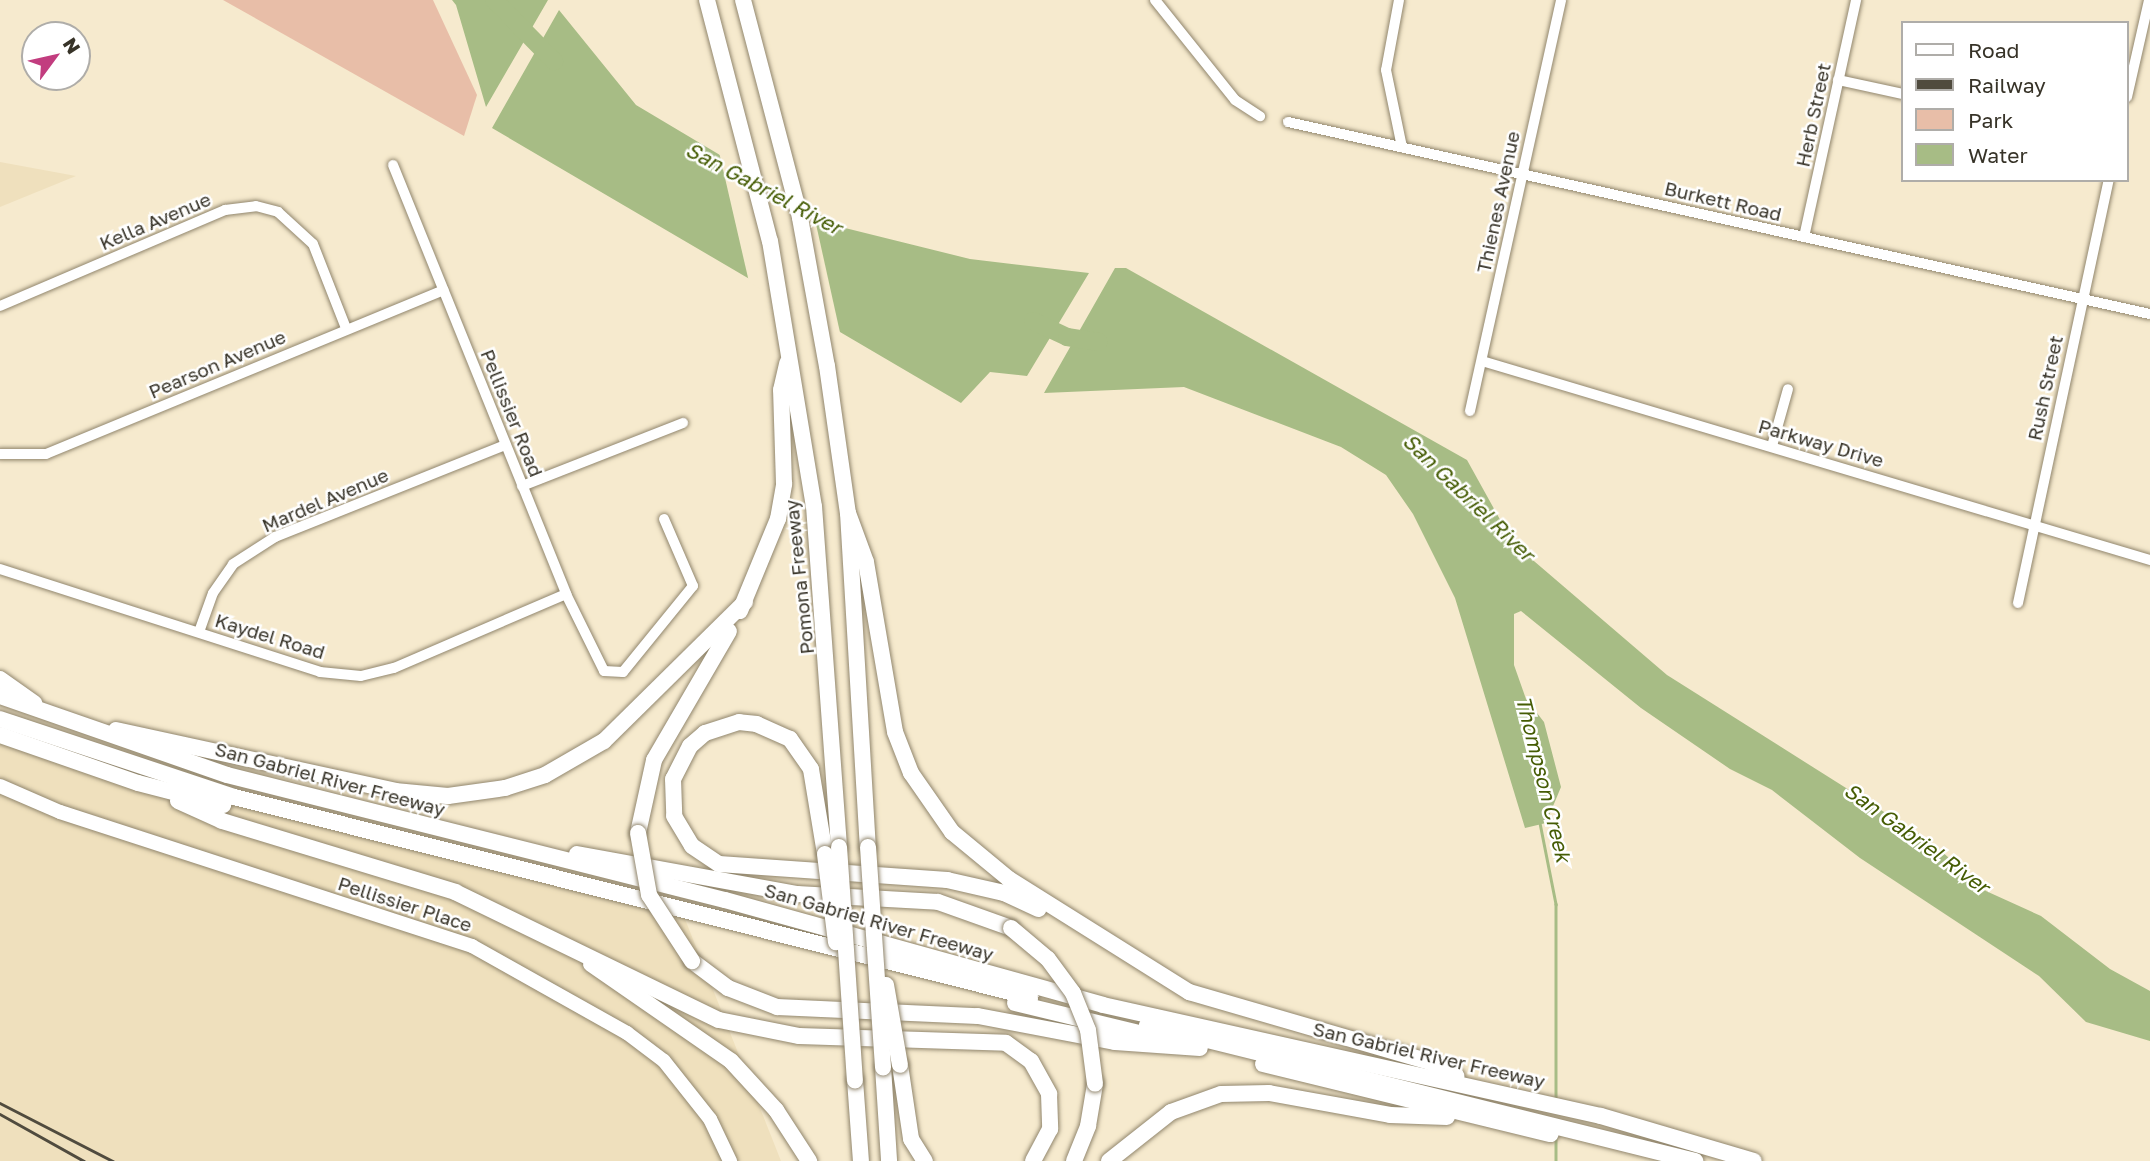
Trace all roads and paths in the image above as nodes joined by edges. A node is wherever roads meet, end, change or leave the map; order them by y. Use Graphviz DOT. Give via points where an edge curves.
graph roads {
  1 [pos="707,0"];
  2 [pos="743,0"];
  3 [pos="1155,0"];
  4 [pos="1399,0"];
  5 [pos="1561,0"];
  6 [pos="1856,0"];
  7 [pos="2149,0"];
  8 [pos="1838,80"];
  9 [pos="2129,87"];
  10 [pos="1902,94"];
  11 [pos="1260,116"];
  12 [pos="1289,122"];
  13 [pos="1402,147"];
  14 [pos="393,165"];
  15 [pos="1523,173"];
  16 [pos="2109,182"];
  17 [pos="1804,237"];
  18 [pos="444,290"];
  19 [pos="2082,299"];
  20 [pos="0,306"];
  21 [pos="2150,314"];
  22 [pos="346,328"];
  23 [pos="789,351"];
  24 [pos="1482,361"];
  25 [pos="1788,389"];
  26 [pos="1469,411"];
  27 [pos="683,423"];
  28 [pos="505,445"];
  29 [pos="1772,446"];
  30 [pos="0,454"];
  31 [pos="522,486"];
  32 [pos="847,507"];
  33 [pos="664,519"];
  34 [pos="2034,523"];
  35 [pos="2150,560"];
  36 [pos="0,569"];
  37 [pos="566,594"];
  38 [pos="745,602"];
  39 [pos="2018,603"];
  40 [pos="199,632"];
  41 [pos="0,679"];
  42 [pos="0,696"];
  43 [pos="0,710"];
  44 [pos="56,718"];
  45 [pos="0,719"];
  46 [pos="87,729"];
  47 [pos="0,735"];
  48 [pos="138,783"];
  49 [pos="0,786"];
  50 [pos="474,839"];
  51 [pos="832,850"];
  52 [pos="871,899"];
  53 [pos="759,910"];
  54 [pos="1104,942"];
  55 [pos="569,948"];
  56 [pos="1265,1038"];
  57 [pos="1200,1048"];
  58 [pos="1480,1088"];
  59 [pos="1501,1107"];
  60 [pos="1479,1118"];
  61 [pos="1601,1132"];
  62 [pos="730,1161"];
  63 [pos="809,1161"];
  64 [pos="861,1161"];
  65 [pos="889,1161"];
  66 [pos="925,1161"];
  67 [pos="1033,1161"];
  68 [pos="1074,1161"];
  69 [pos="1109,1161"];
  70 [pos="1659,1161"];
  71 [pos="1695,1161"];
  72 [pos="1720,1161"];
  73 [pos="1754,1161"];
  1 -- 23 [label="highway, Pomona Freeway" via="749,148"];
  2 -- 32 [label="highway" via="800,218"];
  3 -- 11 [label="street" via="1234,100"];
  4 -- 13 [label="street" via="1386,70"];
  5 -- 15 [label="street, Thienes Avenue"];
  6 -- 8 [label="street, Herb Street"];
  7 -- 9 [label="street"];
  8 -- 10 [label="street"];
  8 -- 17 [label="street, Herb Street"];
  12 -- 13 [label="street, Burkett Road"];
  13 -- 15 [label="street, Burkett Road"];
  14 -- 18 [label="street, Pellissier Road"];
  15 -- 17 [label="street, Burkett Road"];
  15 -- 24 [label="street, Thienes Avenue"];
  16 -- 19 [label="street, Rush Street"];
  17 -- 19 [label="street, Burkett Road"];
  18 -- 22 [label="street, Pearson Avenue"];
  18 -- 28 [label="street, Pellissier Road"];
  19 -- 21 [label="street, Burkett Road"];
  19 -- 34 [label="street, Rush Street"];
  20 -- 22 [label="street, Kella Avenue" via="225,210 256,206 278,212 313,244"];
  22 -- 30 [label="street, Pearson Avenue" via="46,454"];
  23 -- 38 [label="highway" via="781,390 783,489 772,544"];
  23 -- 51 [label="highway, Pomona Freeway" via="814,510"];
  24 -- 26 [label="street, Thienes Avenue"];
  24 -- 29 [label="street, Parkway Drive"];
  25 -- 29 [label="street"];
  27 -- 31 [label="street"];
  28 -- 31 [label="street, Pellissier Road"];
  28 -- 40 [label="street, Mardel Avenue" via="275,537 233,564 213,593"];
  29 -- 34 [label="street, Parkway Drive"];
  31 -- 37 [label="street, Pellissier Road"];
  32 -- 52 [label="highway, bridge"];
  32 -- 54 [label="highway" via="866,562 885,692 911,773 952,832"];
  33 -- 37 [label="street, Pellissier Road" via="693,586 623,672 604,671"];
  34 -- 35 [label="street, Parkway Drive"];
  34 -- 39 [label="street, Rush Street"];
  36 -- 40 [label="street, Kaydel Road"];
  37 -- 40 [label="street, Kaydel Road" via="394,668 361,676 320,672"];
  38 -- 46 [label="highway" via="709,643 593,749 545,775 487,792 395,792 123,731"];
  38 -- 57 [label="highway, bridge" via="654,760 638,833 649,895 692,961 728,988 777,1007 978,1016 1115,1042"];
  41 -- 44 [label="highway"];
  42 -- 44 [label="highway, San Gabriel River Freeway"];
  43 -- 53 [label="highway" via="243,793 733,913"];
  44 -- 46 [label="highway, San Gabriel River Freeway"];
  45 -- 59 [label="highway" via="246,800"];
  46 -- 50 [label="highway, San Gabriel River Freeway" via="227,775"];
  47 -- 48 [label="highway, San Gabriel River Freeway"];
  48 -- 55 [label="highway" via="222,821 455,892"];
  48 -- 57 [label="highway, San Gabriel River Freeway"];
  49 -- 62 [label="main road, Pellissier Place" via="60,812 472,946 648,1047 693,1094"];
  50 -- 53 [label="highway, San Gabriel River Freeway"];
  50 -- 68 [label="highway, bridge" via="797,894 955,905 1011,928 1048,959 1073,993 1088,1030 1095,1084 1088,1126"];
  51 -- 54 [label="highway" via="811,769 789,739 766,726 739,723 721,726 690,746 673,779 674,816 692,846 719,864 979,886"];
  51 -- 64 [label="highway, Pomona Freeway, bridge"];
  52 -- 65 [label="highway, bridge"];
  52 -- 66 [label="highway, bridge" via="911,1139"];
  53 -- 56 [label="highway, San Gabriel River Freeway" via="1103,1005"];
  54 -- 58 [label="highway" via="1189,992 1430,1062"];
  55 -- 63 [label="highway" via="731,1061 776,1110"];
  55 -- 67 [label="highway" via="681,1005 756,1029 822,1038 976,1037 1006,1042 1031,1061 1049,1094 1050,1129"];
  56 -- 58 [label="highway, San Gabriel River Freeway"];
  56 -- 59 [label="highway" via="1293,1054"];
  57 -- 60 [label="highway, San Gabriel River Freeway"];
  58 -- 59 [label="highway, San Gabriel River Freeway"];
  59 -- 60 [label="highway, San Gabriel River Freeway"];
  59 -- 61 [label="highway, San Gabriel River Freeway"];
  59 -- 61 [label="highway, San Gabriel River Freeway"];
  60 -- 69 [label="highway" via="1390,1115 1269,1093 1221,1094 1171,1112"];
  61 -- 70 [label="highway, San Gabriel River Freeway"];
  61 -- 71 [label="highway"];
  61 -- 72 [label="highway"];
  61 -- 73 [label="highway, San Gabriel River Freeway"];
}
